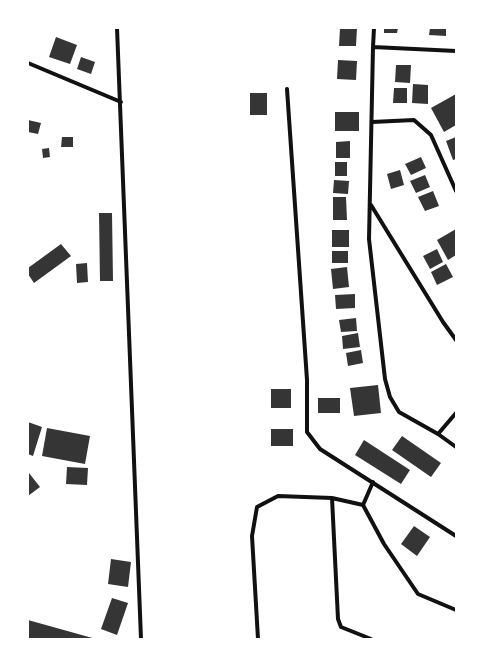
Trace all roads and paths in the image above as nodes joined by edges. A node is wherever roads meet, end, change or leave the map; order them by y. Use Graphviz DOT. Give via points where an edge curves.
graph roads {
  1 [pos="117,28"];
  2 [pos="374,28"];
  3 [pos="373,47"];
  4 [pos="456,50"];
  5 [pos="28,63"];
  6 [pos="287,89"];
  7 [pos="121,102"];
  8 [pos="372,122"];
  9 [pos="456,191"];
  10 [pos="371,204"];
  11 [pos="456,340"];
  12 [pos="456,413"];
  13 [pos="438,434"];
  14 [pos="456,447"];
  15 [pos="373,482"];
  16 [pos="332,498"];
  17 [pos="363,505"];
  18 [pos="456,536"];
  19 [pos="456,610"];
  20 [pos="141,639"];
  21 [pos="258,639"];
  22 [pos="371,639"];
  1 -- 7 [label="street"];
  2 -- 3 [label="street"];
  3 -- 4 [label="street"];
  3 -- 8 [label="street"];
  5 -- 7 [label="street"];
  6 -- 15 [label="street" via="307,380 307,432 320,449"];
  7 -- 20 [label="street"];
  8 -- 9 [label="street" via="414,120 431,135"];
  8 -- 10 [label="street"];
  10 -- 11 [label="street"];
  10 -- 13 [label="street" via="369,239 385,379 390,397 399,412"];
  12 -- 13 [label="street"];
  13 -- 14 [label="street"];
  15 -- 17 [label="street"];
  15 -- 18 [label="street"];
  16 -- 17 [label="street"];
  16 -- 21 [label="street" via="278,496 257,507 252,536"];
  16 -- 22 [label="street" via="338,619 341,627"];
  17 -- 19 [label="street" via="384,544 418,594"];
}
